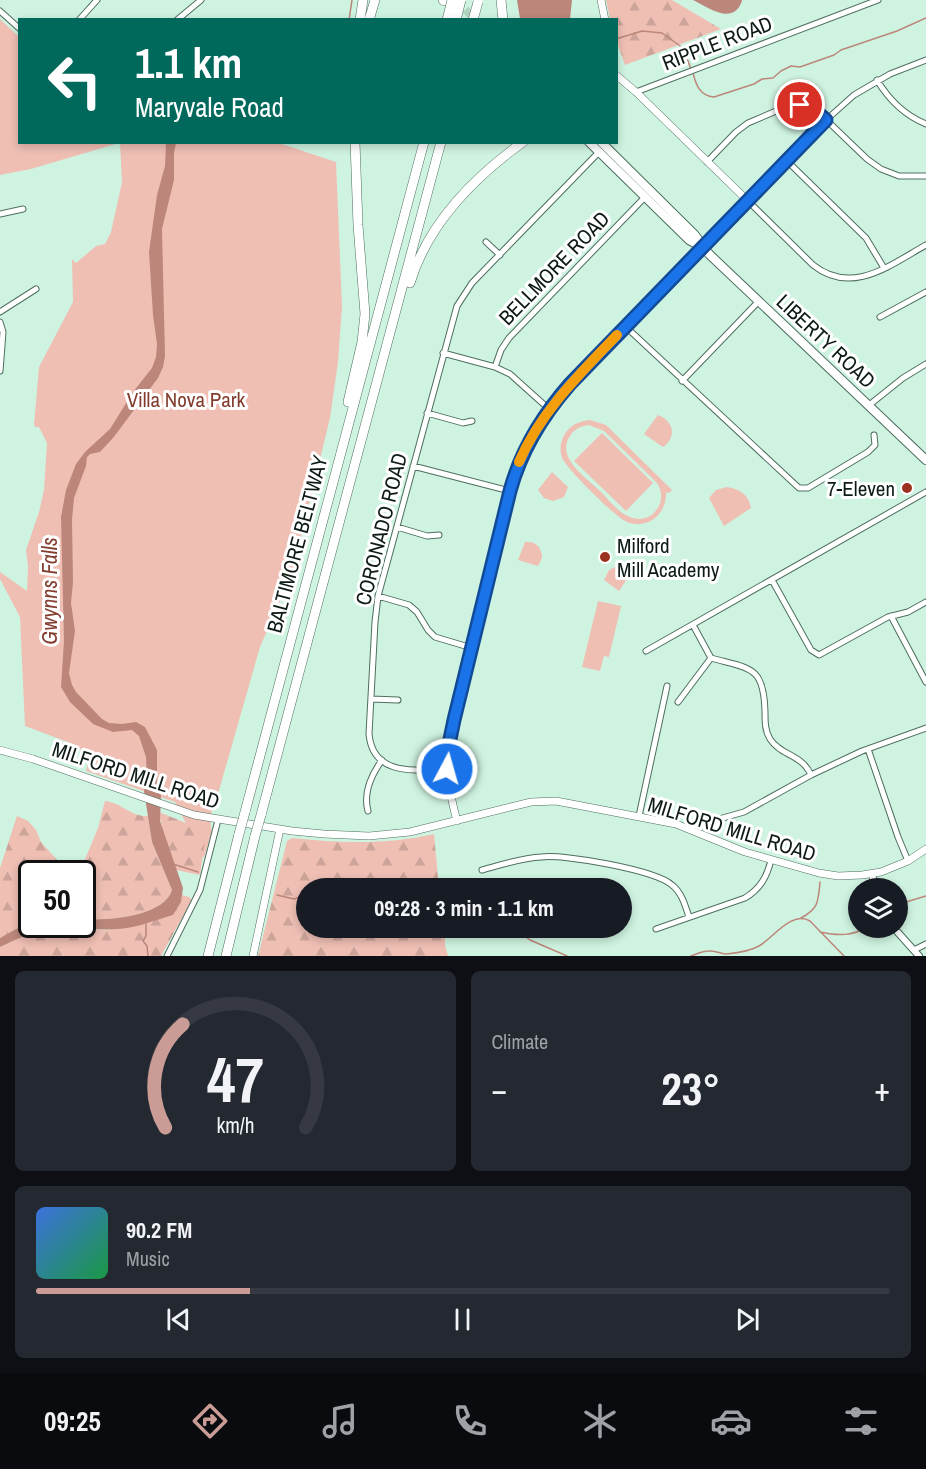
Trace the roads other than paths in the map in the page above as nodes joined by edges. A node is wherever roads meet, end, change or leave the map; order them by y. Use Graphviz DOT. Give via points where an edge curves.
graph roads {
  1 [pos="97,0"];
  2 [pos="201,0"];
  3 [pos="363,0"];
  4 [pos="375,0"];
  5 [pos="461,0"];
  6 [pos="501,0"];
  7 [pos="601,0"];
  8 [pos="878,0"];
  9 [pos="446,1"];
  10 [pos="478,1"];
  11 [pos="0,11"];
  12 [pos="81,18"];
  13 [pos="179,18"];
  14 [pos="360,18"];
  15 [pos="370,18"];
  16 [pos="447,18"];
  17 [pos="456,18"];
  18 [pos="474,18"];
  19 [pos="503,18"];
  20 [pos="605,18"];
  21 [pos="18,27"];
  22 [pos="926,60"];
  23 [pos="618,77"];
  24 [pos="877,80"];
  25 [pos="636,92"];
  26 [pos="826,120"];
  27 [pos="926,124"];
  28 [pos="355,144"];
  29 [pos="423,144"];
  30 [pos="440,144"];
  31 [pos="521,144"];
  32 [pos="591,144"];
  33 [pos="603,144"];
  34 [pos="599,152"];
  35 [pos="787,161"];
  36 [pos="707,162"];
  37 [pos="926,177"];
  38 [pos="645,197"];
  39 [pos="748,201"];
  40 [pos="23,209"];
  41 [pos="0,214"];
  42 [pos="486,242"];
  43 [pos="926,245"];
  44 [pos="702,247"];
  45 [pos="500,255"];
  46 [pos="884,268"];
  47 [pos="36,289"];
  48 [pos="926,292"];
  49 [pos="758,302"];
  50 [pos="0,312"];
  51 [pos="880,316"];
  52 [pos="394,321"];
  53 [pos="0,322"];
  54 [pos="626,327"];
  55 [pos="443,353"];
  56 [pos="926,364"];
  57 [pos="495,367"];
  58 [pos="0,371"];
  59 [pos="682,381"];
  60 [pos="868,406"];
  61 [pos="549,409"];
  62 [pos="427,413"];
  63 [pos="472,421"];
  64 [pos="874,435"];
  65 [pos="926,460"];
  66 [pos="413,466"];
  67 [pos="510,491"];
  68 [pos="926,492"];
  69 [pos="325,510"];
  70 [pos="397,527"];
  71 [pos="439,535"];
  72 [pos="772,580"];
  73 [pos="378,596"];
  74 [pos="926,602"];
  75 [pos="891,616"];
  76 [pos="693,625"];
  77 [pos="472,648"];
  78 [pos="646,651"];
  79 [pos="711,657"];
  80 [pos="923,668"];
  81 [pos="926,682"];
  82 [pos="667,686"];
  83 [pos="371,699"];
  84 [pos="398,700"];
  85 [pos="678,702"];
  86 [pos="926,728"];
  87 [pos="868,749"];
  88 [pos="0,750"];
  89 [pos="382,760"];
  90 [pos="447,769"];
  91 [pos="811,775"];
  92 [pos="368,811"];
  93 [pos="639,816"];
  94 [pos="218,820"];
  95 [pos="457,821"];
  96 [pos="687,828"];
  97 [pos="280,829"];
  98 [pos="926,849"];
  99 [pos="771,860"];
  100 [pos="909,861"];
  101 [pos="482,870"];
  102 [pos="872,874"];
  103 [pos="873,878"];
  104 [pos="689,917"];
  105 [pos="656,929"];
  106 [pos="903,938"];
  107 [pos="926,944"];
  108 [pos="914,950"];
  109 [pos="166,956"];
  110 [pos="208,956"];
  111 [pos="225,956"];
  112 [pos="253,956"];
  113 [pos="919,956"];
  1 -- 12 [label="street"];
  2 -- 13 [label="street"];
  3 -- 14 [label="highway"];
  4 -- 15 [label="highway"];
  5 -- 17 [label="highway, bridge"];
  6 -- 19 [label="highway"];
  7 -- 20 [label="main road"];
  8 -- 25 [label="street, RIPPLE ROAD"];
  9 -- 16 [label="highway, bridge"];
  10 -- 18 [label="highway, bridge"];
  11 -- 21 [label="street"];
  22 -- 24 [label="street"];
  23 -- 25 [label="main road"];
  24 -- 26 [label="street"];
  24 -- 27 [label="street" via="898,107"];
  25 -- 36 [label="main road"];
  26 -- 35 [label="street"];
  26 -- 36 [label="street" via="811,107 788,106 755,119"];
  26 -- 37 [label="street" via="880,169 898,176"];
  28 -- 69 [label="highway" via="364,327"];
  29 -- 69 [label="highway, BALTIMORE BELTWAY"];
  30 -- 52 [label="highway, BALTIMORE BELTWAY"];
  31 -- 52 [label="highway" via="469,186 444,216 420,255"];
  32 -- 34 [label="main road, LIBERTY ROAD"];
  33 -- 44 [label="main road, LIBERTY ROAD" via="694,234"];
  34 -- 38 [label="main road, LIBERTY ROAD"];
  34 -- 45 [label="street, CORONADO ROAD"];
  35 -- 39 [label="street"];
  35 -- 46 [label="street" via="859,230"];
  36 -- 39 [label="main road"];
  38 -- 44 [label="main road, LIBERTY ROAD" via="689,240"];
  38 -- 57 [label="street, BELLMORE ROAD" via="509,338"];
  39 -- 44 [label="main road"];
  39 -- 46 [label="street" via="820,271 853,279"];
  40 -- 41 [label="street"];
  42 -- 45 [label="street"];
  43 -- 46 [label="street"];
  44 -- 49 [label="main road, LIBERTY ROAD"];
  44 -- 54 [label="main road"];
  45 -- 55 [label="street, CORONADO ROAD" via="457,306"];
  47 -- 50 [label="street"];
  48 -- 51 [label="street"];
  49 -- 59 [label="street"];
  49 -- 60 [label="main road, LIBERTY ROAD"];
  52 -- 111 [label="highway, BALTIMORE BELTWAY, bridge"];
  53 -- 58 [label="street"];
  54 -- 59 [label="street"];
  54 -- 61 [label="main road"];
  55 -- 57 [label="street"];
  55 -- 62 [label="street, CORONADO ROAD"];
  56 -- 60 [label="street"];
  57 -- 61 [label="street" via="517,379"];
  59 -- 64 [label="street" via="802,489 868,452 875,446"];
  60 -- 65 [label="main road, LIBERTY ROAD"];
  61 -- 67 [label="main road" via="524,452"];
  62 -- 63 [label="street" via="463,423"];
  62 -- 66 [label="street, CORONADO ROAD"];
  66 -- 67 [label="street"];
  66 -- 70 [label="street, CORONADO ROAD"];
  67 -- 77 [label="main road"];
  68 -- 72 [label="street"];
  69 -- 110 [label="highway, BALTIMORE BELTWAY, bridge"];
  70 -- 71 [label="street" via="427,536"];
  70 -- 73 [label="street, CORONADO ROAD"];
  72 -- 75 [label="street" via="817,655"];
  72 -- 76 [label="street"];
  73 -- 77 [label="street" via="409,605 435,637"];
  73 -- 83 [label="street, CORONADO ROAD"];
  74 -- 75 [label="street"];
  75 -- 80 [label="street"];
  76 -- 78 [label="street"];
  76 -- 79 [label="street"];
  77 -- 90 [label="main road" via="449,744"];
  79 -- 85 [label="street"];
  79 -- 91 [label="street" via="743,666 758,677 764,686 767,734 777,747 801,761"];
  80 -- 81 [label="street"];
  82 -- 93 [label="street"];
  83 -- 84 [label="street"];
  83 -- 89 [label="street, CORONADO ROAD" via="369,740"];
  86 -- 87 [label="street"];
  87 -- 91 [label="street"];
  87 -- 100 [label="street"];
  88 -- 94 [label="main road, MILFORD MILL ROAD"];
  89 -- 90 [label="street" via="404,770"];
  89 -- 92 [label="street" via="370,783"];
  90 -- 95 [label="main road"];
  91 -- 96 [label="street" via="744,812"];
  93 -- 95 [label="main road, MILFORD MILL ROAD" via="543,800"];
  93 -- 96 [label="main road, MILFORD MILL ROAD"];
  94 -- 97 [label="main road, MILFORD MILL ROAD"];
  94 -- 109 [label="street" via="200,890"];
  95 -- 97 [label="main road, MILFORD MILL ROAD" via="391,835"];
  96 -- 99 [label="main road, MILFORD MILL ROAD"];
  97 -- 112 [label="main road"];
  98 -- 100 [label="main road, MILFORD MILL ROAD"];
  99 -- 102 [label="main road, MILFORD MILL ROAD" via="829,875"];
  99 -- 104 [label="street" via="763,881 750,895"];
  100 -- 102 [label="main road, MILFORD MILL ROAD"];
  101 -- 104 [label="street" via="553,856 642,872 674,887"];
  102 -- 103 [label="street"];
  104 -- 105 [label="street"];
  106 -- 108 [label="street"];
  107 -- 108 [label="street"];
  108 -- 113 [label="street"];
}
